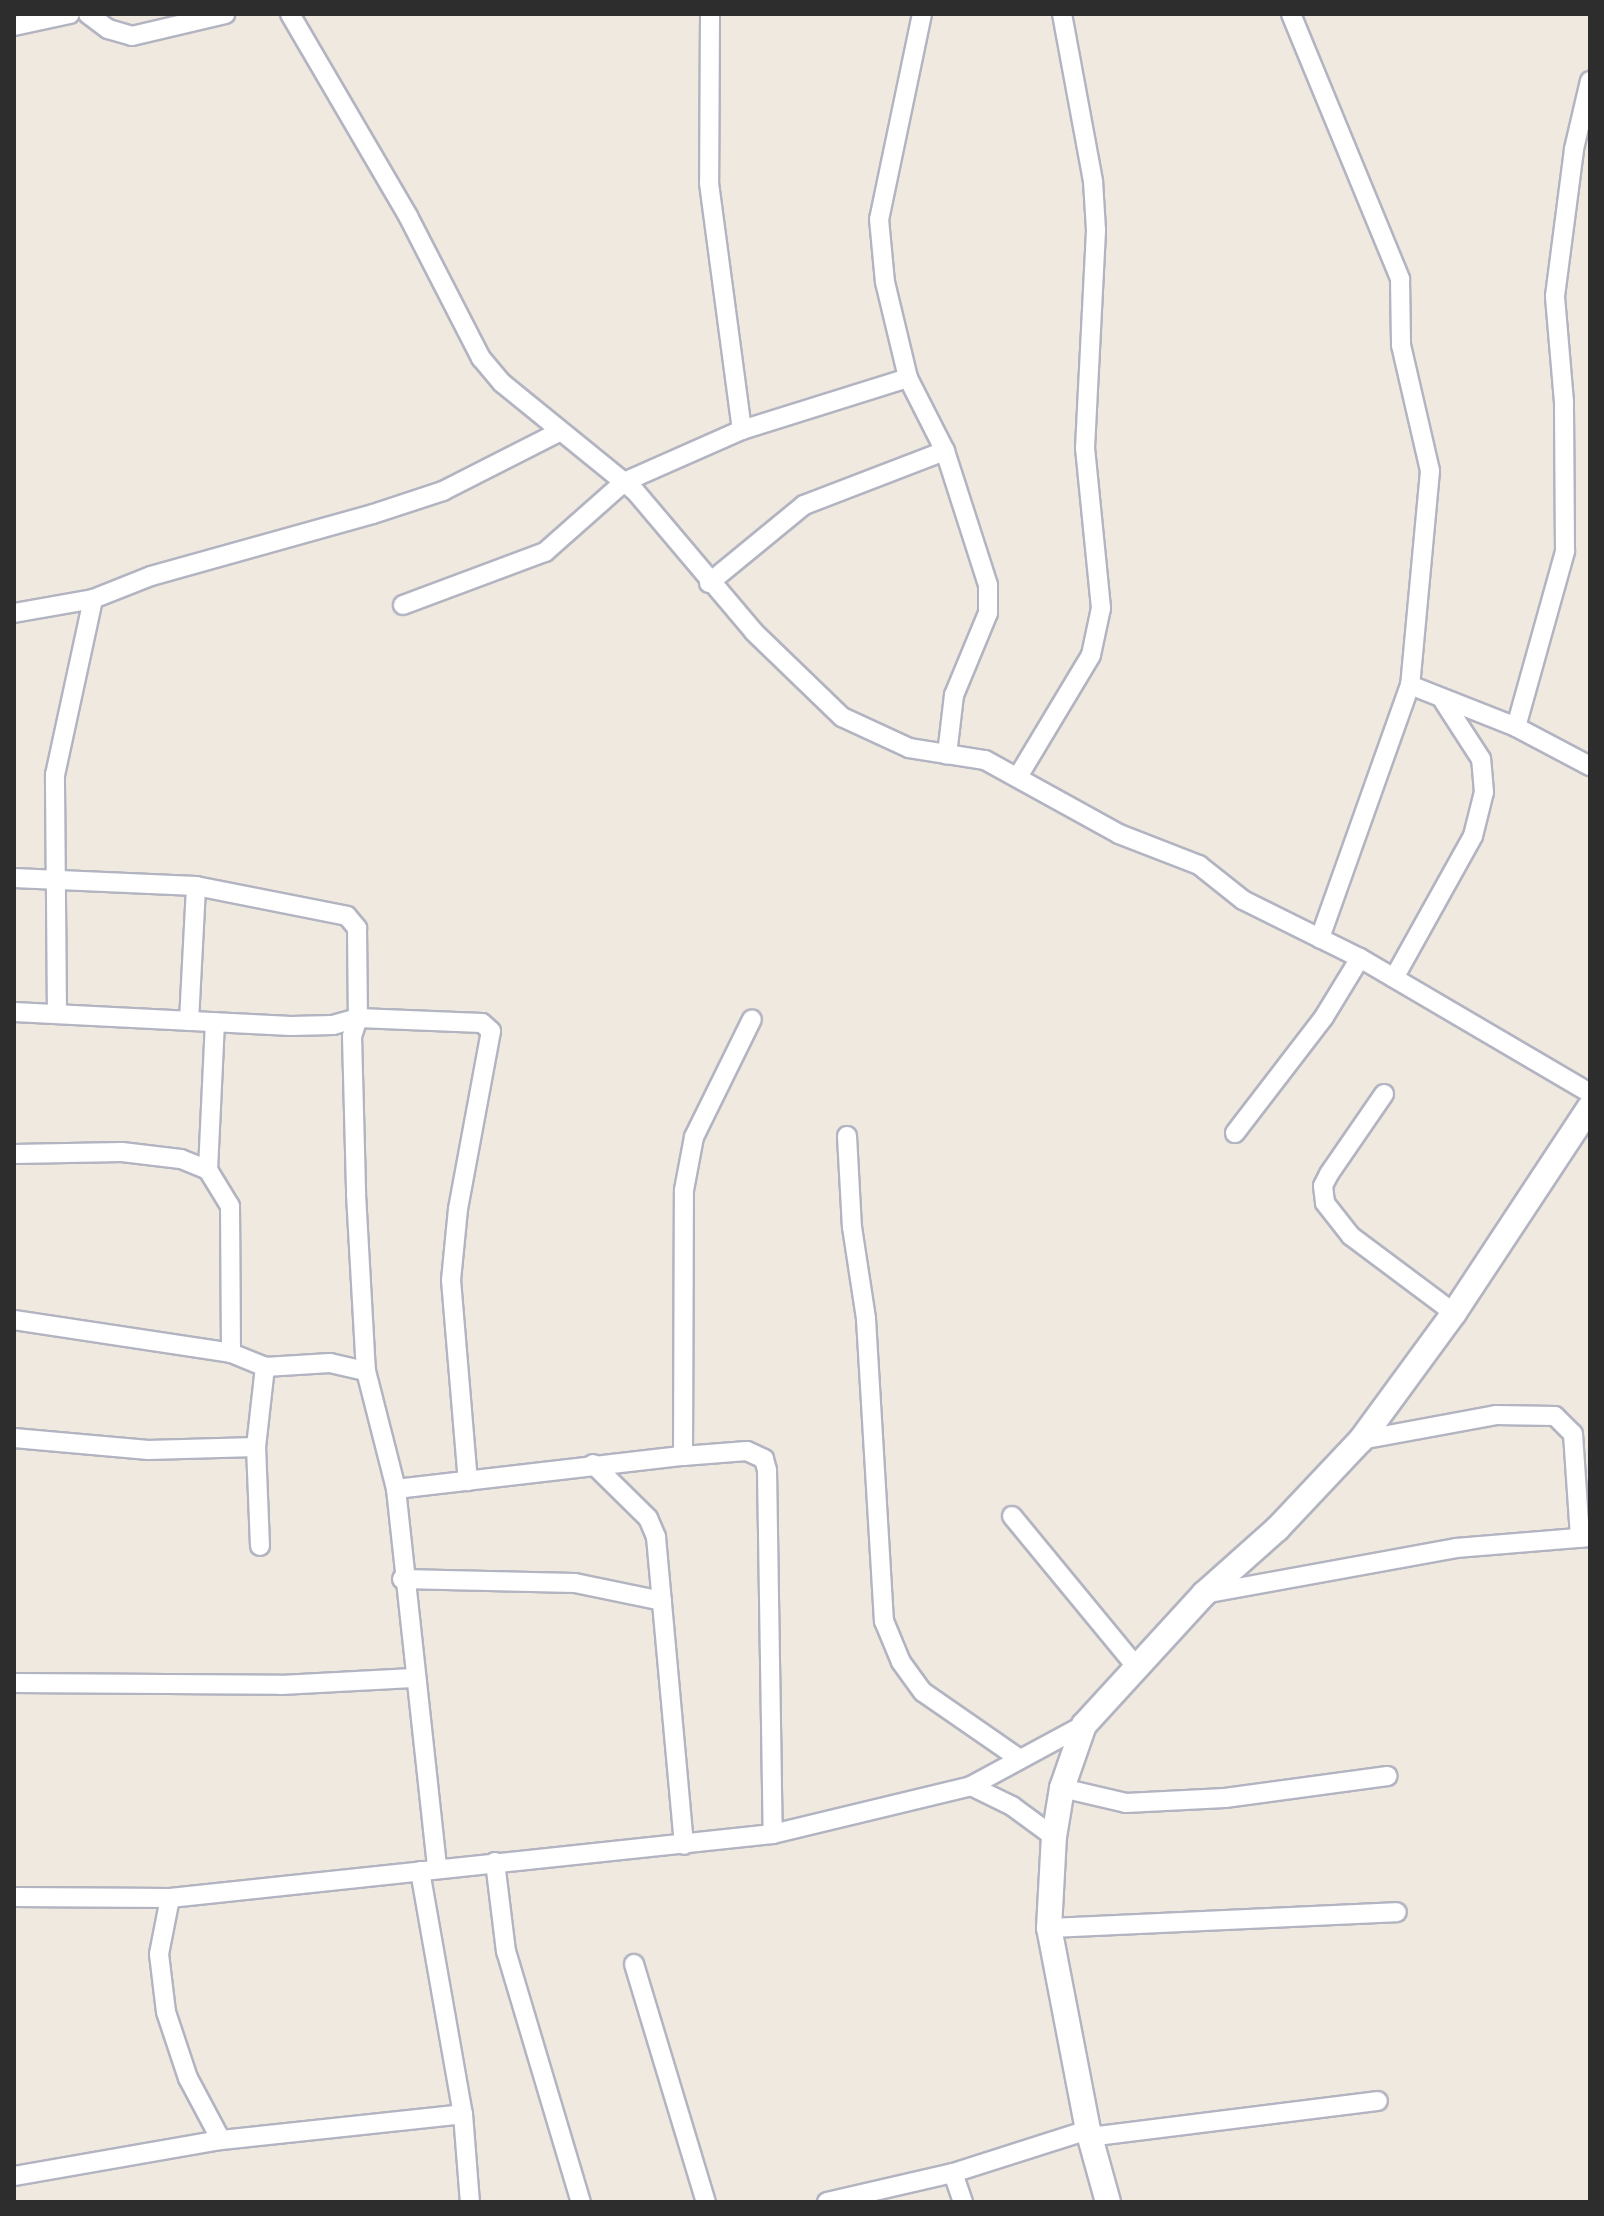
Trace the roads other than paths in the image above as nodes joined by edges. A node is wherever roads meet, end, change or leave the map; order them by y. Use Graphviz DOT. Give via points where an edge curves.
graph roads {
  1 [pos="70,14"];
  2 [pos="225,14"];
  3 [pos="284,14"];
  4 [pos="290,14"];
  5 [pos="710,14"];
  6 [pos="922,14"];
  7 [pos="1062,14"];
  8 [pos="1291,14"];
  9 [pos="97,17"];
  10 [pos="14,26"];
  11 [pos="1590,81"];
  12 [pos="908,378"];
  13 [pos="742,430"];
  14 [pos="559,432"];
  15 [pos="945,451"];
  16 [pos="624,482"];
  17 [pos="709,583"];
  18 [pos="93,599"];
  19 [pos="403,605"];
  20 [pos="14,613"];
  21 [pos="1410,685"];
  22 [pos="1444,702"];
  23 [pos="1516,727"];
  24 [pos="947,755"];
  25 [pos="1590,766"];
  26 [pos="1019,775"];
  27 [pos="56,877"];
  28 [pos="14,878"];
  29 [pos="196,886"];
  30 [pos="1320,938"];
  31 [pos="1360,958"];
  32 [pos="1394,978"];
  33 [pos="14,1012"];
  34 [pos="57,1014"];
  35 [pos="358,1018"];
  36 [pos="752,1019"];
  37 [pos="189,1021"];
  38 [pos="215,1022"];
  39 [pos="1590,1093"];
  40 [pos="1384,1094"];
  41 [pos="1587,1119"];
  42 [pos="1235,1133"];
  43 [pos="847,1136"];
  44 [pos="14,1154"];
  45 [pos="208,1170"];
  46 [pos="1454,1313"];
  47 [pos="14,1320"];
  48 [pos="231,1353"];
  49 [pos="265,1367"];
  50 [pos="366,1371"];
  51 [pos="14,1438"];
  52 [pos="1361,1440"];
  53 [pos="256,1447"];
  54 [pos="683,1456"];
  55 [pos="593,1464"];
  56 [pos="468,1481"];
  57 [pos="396,1489"];
  58 [pos="1012,1516"];
  59 [pos="1585,1538"];
  60 [pos="260,1546"];
  61 [pos="402,1579"];
  62 [pos="1204,1594"];
  63 [pos="662,1601"];
  64 [pos="1135,1665"];
  65 [pos="413,1678"];
  66 [pos="14,1683"];
  67 [pos="1084,1725"];
  68 [pos="1017,1757"];
  69 [pos="1388,1776"];
  70 [pos="971,1786"];
  71 [pos="1062,1788"];
  72 [pos="773,1834"];
  73 [pos="1054,1837"];
  74 [pos="684,1845"];
  75 [pos="495,1862"];
  76 [pos="428,1870"];
  77 [pos="14,1897"];
  78 [pos="170,1898"];
  79 [pos="1397,1912"];
  80 [pos="1049,1928"];
  81 [pos="634,1964"];
  82 [pos="1378,2101"];
  83 [pos="463,2114"];
  84 [pos="1089,2134"];
  85 [pos="221,2140"];
  86 [pos="953,2173"];
  87 [pos="14,2176"];
  88 [pos="470,2202"];
  89 [pos="581,2202"];
  90 [pos="706,2202"];
  91 [pos="827,2202"];
  92 [pos="963,2202"];
  93 [pos="1108,2202"];
  1 -- 10 [label="street"];
  2 -- 9 [label="street" via="132,36 118,34"];
  3 -- 4 [label="street"];
  4 -- 14 [label="street" via="408,216 481,358"];
  5 -- 13 [label="street" via="709,183"];
  6 -- 12 [label="street" via="879,219 885,282"];
  7 -- 26 [label="street" via="1094,193 1085,448 1101,608 1091,655"];
  8 -- 21 [label="street" via="1400,279 1401,345 1430,471"];
  11 -- 23 [label="street" via="1574,149 1555,296 1564,402 1565,551"];
  12 -- 13 [label="street"];
  12 -- 15 [label="street"];
  13 -- 16 [label="street"];
  14 -- 16 [label="street"];
  14 -- 18 [label="street" via="443,491 151,576"];
  15 -- 17 [label="street" via="804,505"];
  15 -- 24 [label="street" via="988,585 988,613 954,695"];
  16 -- 17 [label="street"];
  16 -- 19 [label="street" via="545,552"];
  17 -- 24 [label="street" via="842,717 869,733"];
  18 -- 20 [label="street"];
  18 -- 27 [label="street" via="55,775"];
  21 -- 22 [label="street"];
  21 -- 30 [label="street"];
  22 -- 23 [label="street"];
  22 -- 32 [label="street" via="1481,759 1484,792 1473,836"];
  23 -- 25 [label="street"];
  24 -- 26 [label="street" via="985,760"];
  26 -- 30 [label="street" via="1119,834 1199,865 1243,900"];
  27 -- 28 [label="street"];
  27 -- 29 [label="street"];
  27 -- 34 [label="street"];
  29 -- 35 [label="street" via="347,916 357,928"];
  29 -- 37 [label="street"];
  30 -- 31 [label="street"];
  31 -- 32 [label="street"];
  31 -- 42 [label="street" via="1324,1017"];
  32 -- 39 [label="street"];
  33 -- 34 [label="street"];
  34 -- 37 [label="street"];
  35 -- 38 [label="street" via="333,1025"];
  35 -- 50 [label="street" via="352,1036"];
  35 -- 56 [label="street" via="482,1023 491,1031 458,1209 451,1280"];
  36 -- 54 [label="street" via="694,1137 684,1190"];
  37 -- 38 [label="street"];
  38 -- 45 [label="street"];
  40 -- 46 [label="street" via="1329,1174 1323,1186 1325,1203 1351,1236"];
  41 -- 46 [label="street"];
  43 -- 68 [label="street" via="852,1227 866,1319 884,1621 901,1662 923,1692"];
  44 -- 45 [label="street" via="122,1152 181,1159"];
  45 -- 48 [label="street" via="230,1206"];
  46 -- 52 [label="street"];
  47 -- 48 [label="street"];
  48 -- 49 [label="street"];
  49 -- 50 [label="street" via="330,1363"];
  49 -- 53 [label="street"];
  50 -- 57 [label="street"];
  51 -- 53 [label="street" via="148,1450"];
  52 -- 59 [label="street" via="1496,1415 1555,1416 1573,1434"];
  52 -- 62 [label="street" via="1277,1529"];
  53 -- 60 [label="street"];
  54 -- 55 [label="street"];
  54 -- 72 [label="street" via="747,1451 764,1459 767,1470"];
  55 -- 56 [label="street"];
  55 -- 63 [label="street" via="648,1518 656,1537"];
  56 -- 57 [label="street"];
  57 -- 61 [label="street"];
  58 -- 64 [label="street"];
  59 -- 62 [label="street" via="1456,1548"];
  61 -- 63 [label="street" via="575,1583"];
  61 -- 65 [label="street"];
  62 -- 64 [label="street"];
  63 -- 74 [label="street"];
  64 -- 67 [label="street"];
  65 -- 66 [label="street" via="281,1685"];
  65 -- 76 [label="street"];
  67 -- 68 [label="street"];
  67 -- 71 [label="street"];
  68 -- 70 [label="street"];
  69 -- 71 [label="street" via="1225,1798 1126,1803"];
  70 -- 72 [label="street"];
  70 -- 73 [label="street" via="1012,1806"];
  71 -- 73 [label="street"];
  72 -- 74 [label="street"];
  73 -- 80 [label="street"];
  74 -- 75 [label="street"];
  75 -- 76 [label="street"];
  75 -- 89 [label="street" via="506,1951"];
  76 -- 78 [label="street"];
  76 -- 83 [label="street"];
  77 -- 78 [label="street"];
  78 -- 85 [label="street" via="159,1954 166,2012 188,2078"];
  79 -- 80 [label="street"];
  80 -- 84 [label="street"];
  81 -- 90 [label="street"];
  82 -- 84 [label="street"];
  83 -- 85 [label="street"];
  83 -- 88 [label="street"];
  84 -- 86 [label="street"];
  84 -- 93 [label="street"];
  85 -- 87 [label="street"];
  86 -- 91 [label="street"];
  86 -- 92 [label="street"];
}
